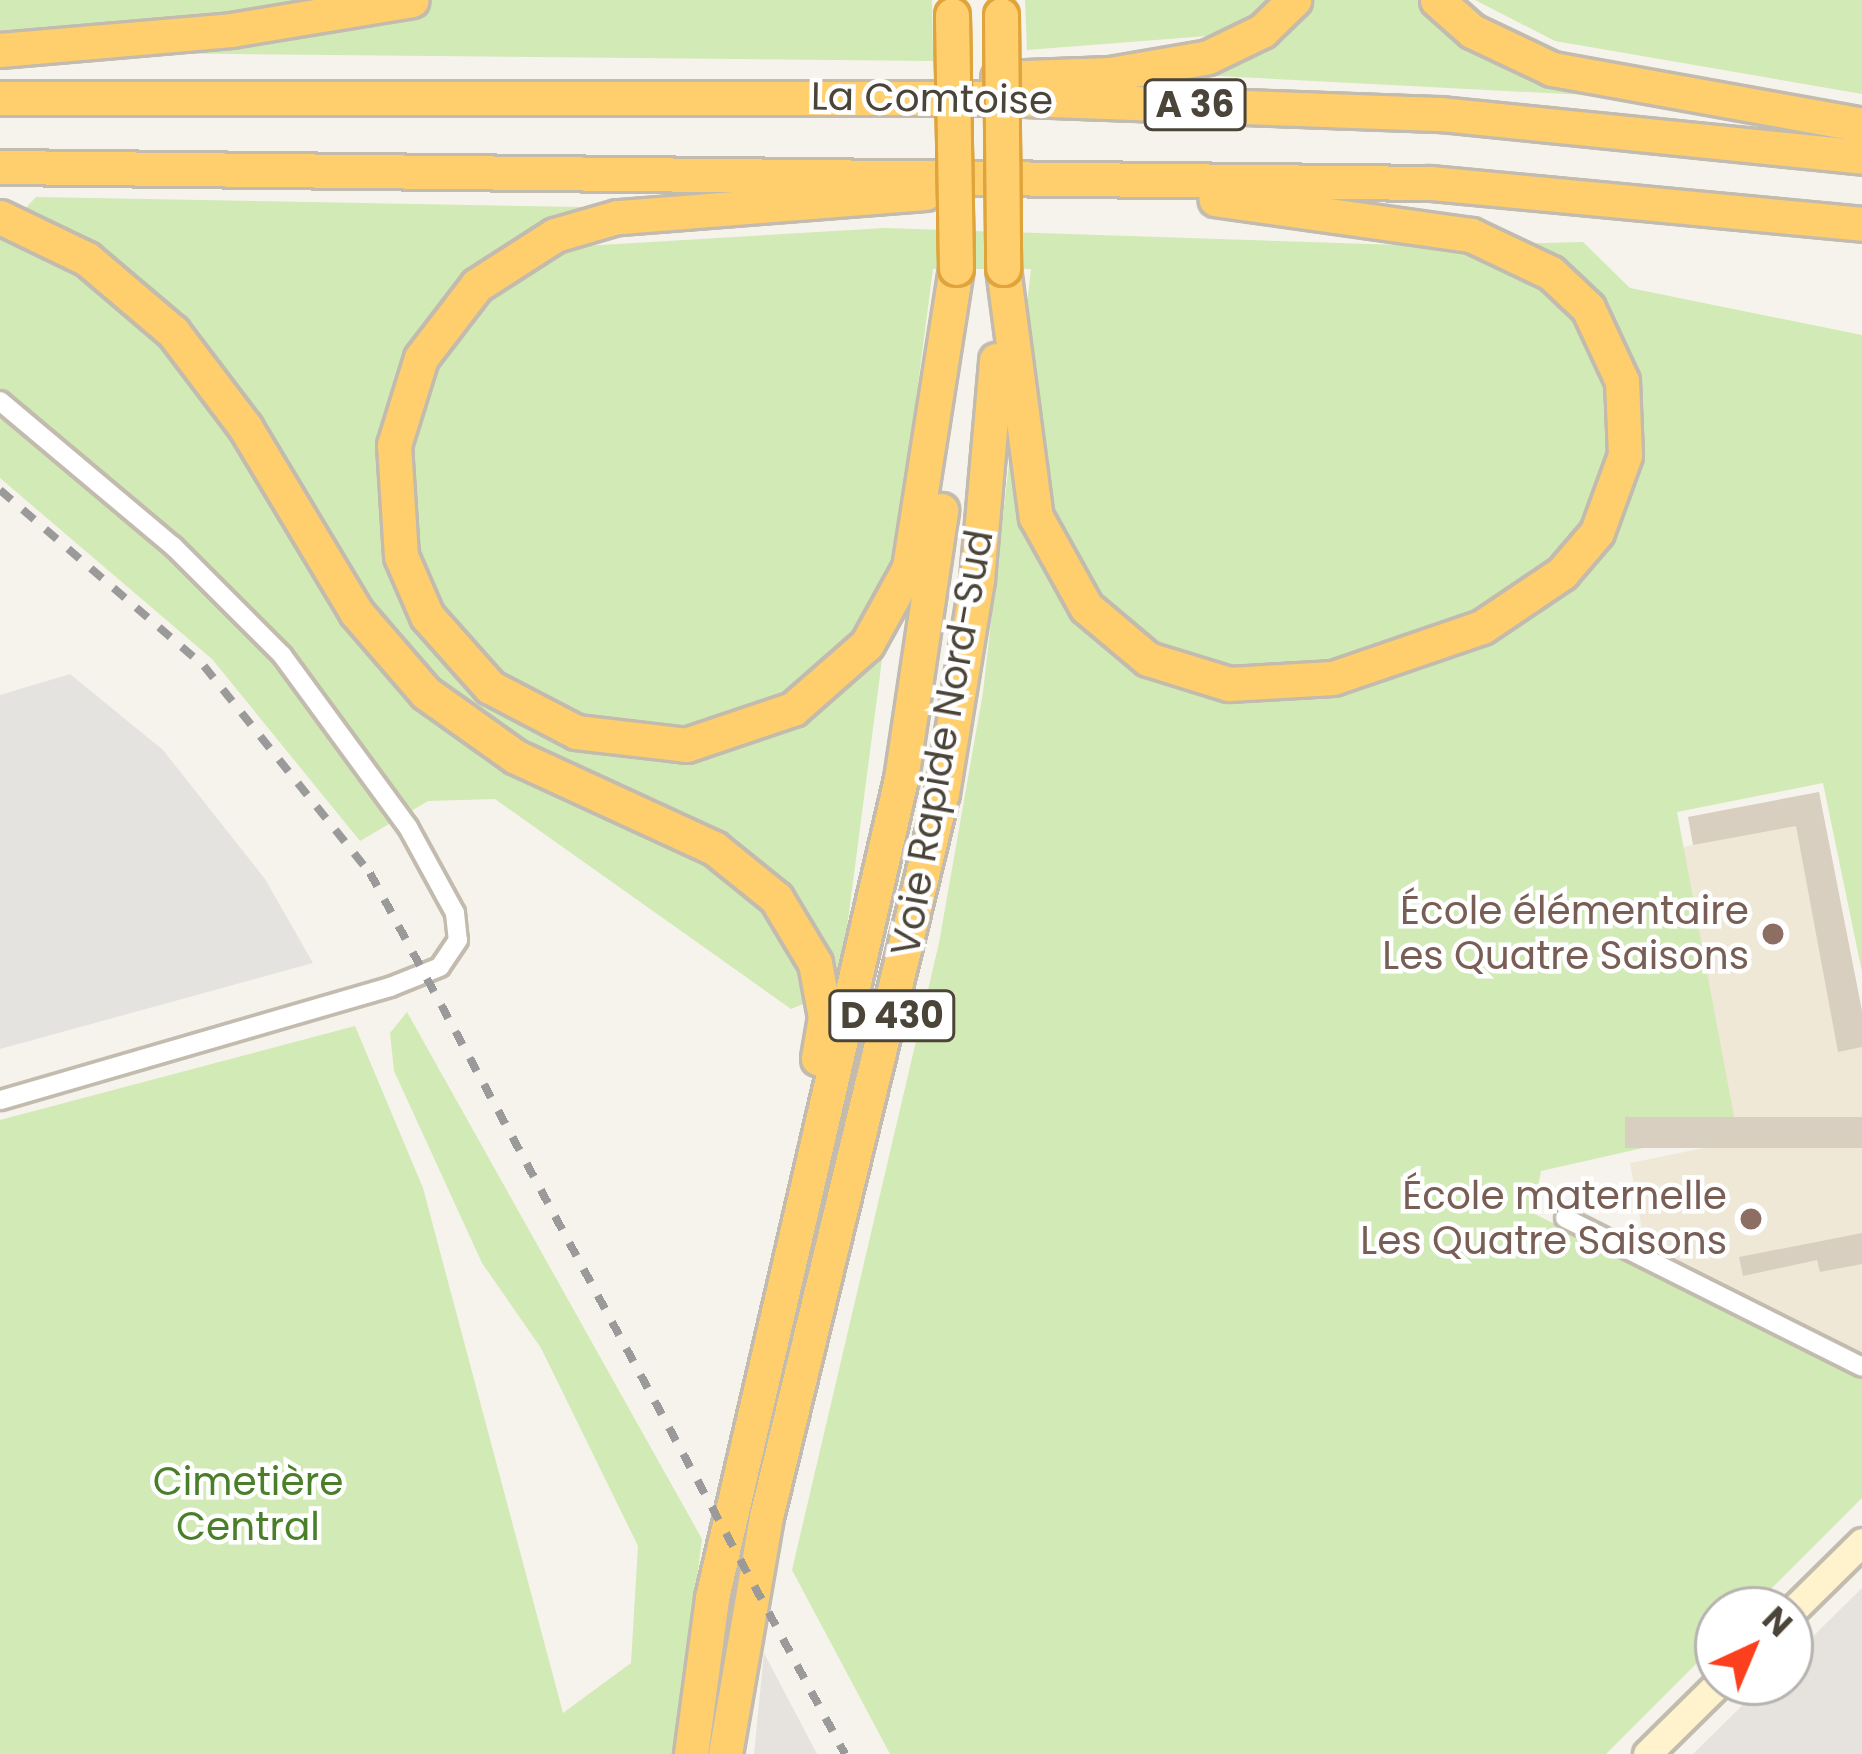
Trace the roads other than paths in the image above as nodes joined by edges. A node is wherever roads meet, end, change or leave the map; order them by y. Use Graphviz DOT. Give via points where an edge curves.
graph roads {
  1 [pos="412,0"];
  2 [pos="1294,0"];
  3 [pos="1437,0"];
  4 [pos="952,7"];
  5 [pos="1000,8"];
  6 [pos="0,50"];
  7 [pos="525,94"];
  8 [pos="0,98"];
  9 [pos="1862,125"];
  10 [pos="1862,157"];
  11 [pos="0,167"];
  12 [pos="1016,178"];
  13 [pos="1099,182"];
  14 [pos="0,217"];
  15 [pos="1862,224"];
  16 [pos="956,268"];
  17 [pos="1003,268"];
  18 [pos="0,401"];
  19 [pos="0,1100"];
  20 [pos="1565,1218"];
  21 [pos="794,1250"];
  22 [pos="1862,1367"];
  23 [pos="1862,1542"];
  24 [pos="1814,1589"];
  25 [pos="1696,1706"];
  26 [pos="691,1754"];
  27 [pos="725,1754"];
  28 [pos="1647,1754"];
  1 -- 6 [label="highway" via="231,30"];
  2 -- 7 [label="highway" via="1262,31 1208,57 1110,74"];
  3 -- 9 [label="highway" via="1472,31 1552,69"];
  4 -- 16 [label="highway, Voie Rapide Nord-Sud / D 430, bridge"];
  5 -- 17 [label="highway, Voie Rapide Nord-Sud / D 430, bridge"];
  7 -- 8 [label="highway, La Comtoise / A 36"];
  7 -- 10 [label="highway, La Comtoise / A 36" via="1441,114"];
  11 -- 12 [label="highway, La Comtoise / A 36"];
  12 -- 13 [label="highway, La Comtoise / A 36"];
  12 -- 16 [label="highway" via="910,196 617,217 555,235 500,266 439,330 400,414 395,519 427,616 515,705 611,741 715,740 807,700 867,644 910,568"];
  13 -- 15 [label="highway, La Comtoise / A 36" via="1430,183"];
  13 -- 17 [label="highway" via="1443,229 1551,273 1603,330 1626,408 1620,479 1582,552 1512,610 1388,665 1254,685 1148,659 1086,607 1036,517"];
  14 -- 21 [label="highway" via="87,259 173,332 244,427 356,613 426,693 516,757 714,848 776,898 815,963 825,1017"];
  16 -- 21 [label="highway, Voie Rapide Nord-Sud / D 430" via="949,434 922,671"];
  17 -- 27 [label="highway, Voie Rapide Nord-Sud / D 430" via="977,579 941,794 766,1517"];
  18 -- 19 [label="street" via="247,617 380,782 458,927 440,967 390,987"];
  20 -- 22 [label="street"];
  21 -- 26 [label="highway, Voie Rapide Nord-Sud / D 430" via="712,1598"];
  23 -- 24 [label="main road"];
  25 -- 28 [label="main road"];
}
